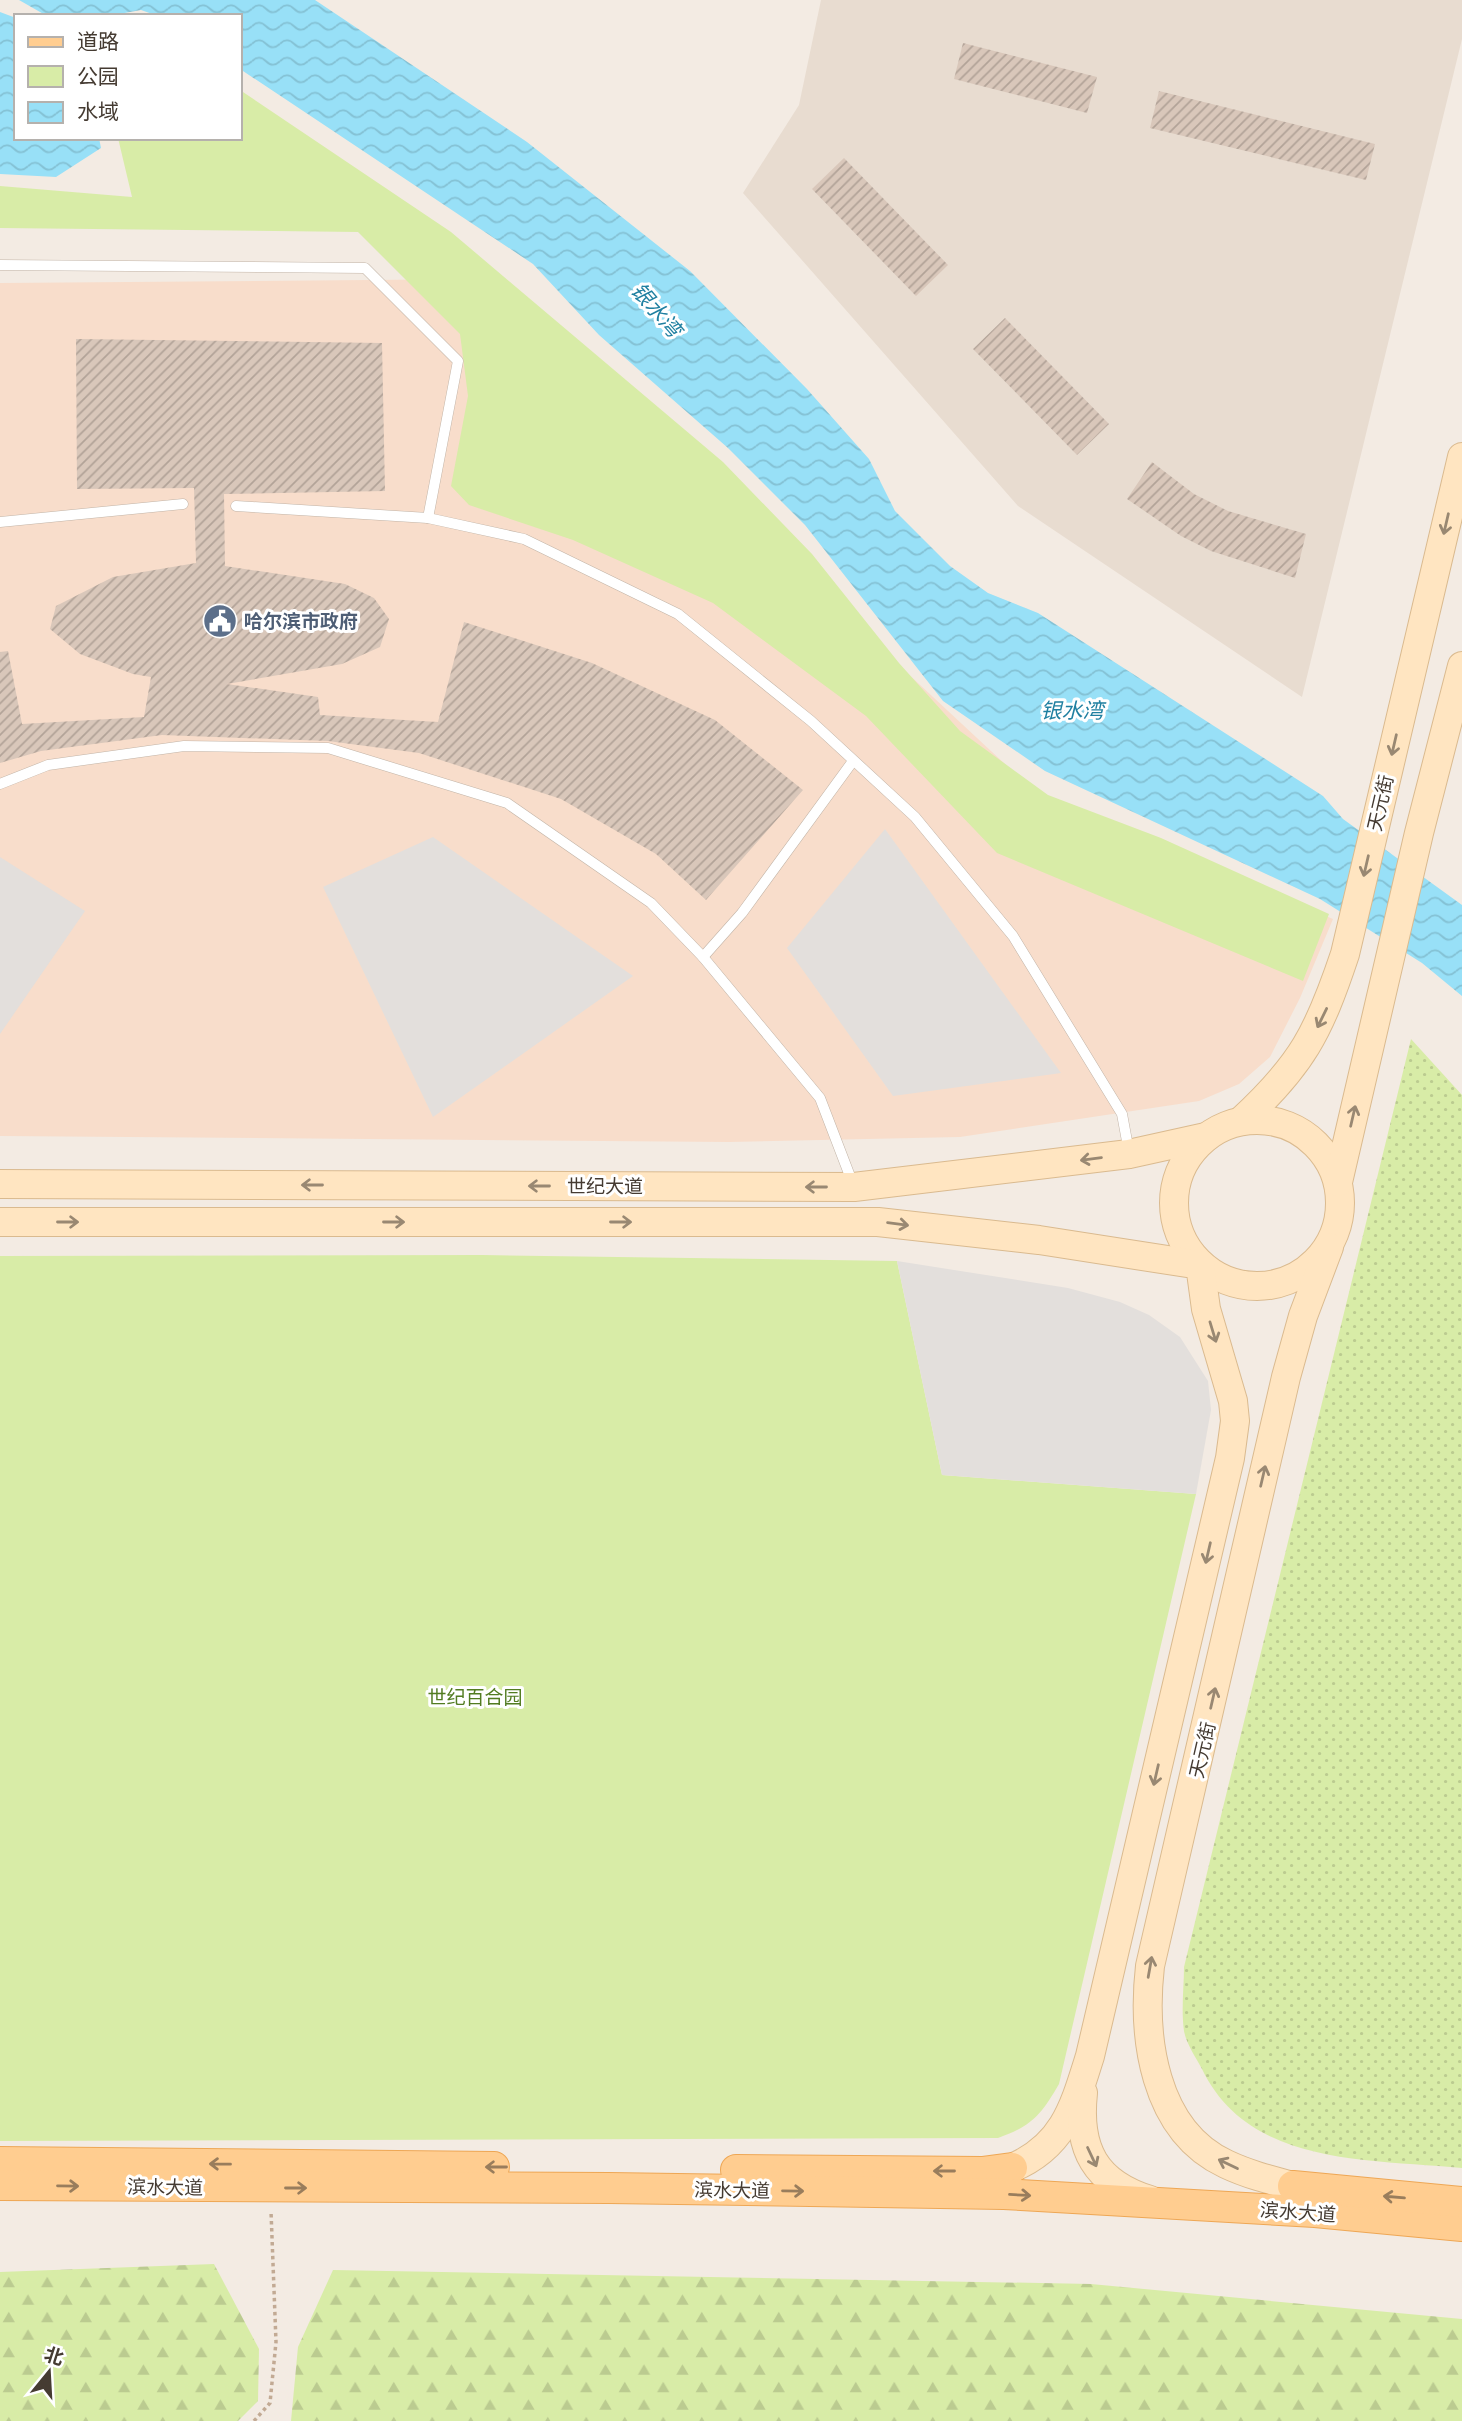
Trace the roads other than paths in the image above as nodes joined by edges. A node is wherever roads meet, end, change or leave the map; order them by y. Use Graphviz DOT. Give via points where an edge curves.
graph roads {
  1 [pos="0,265"];
  2 [pos="1462,457"];
  3 [pos="183,504"];
  4 [pos="236,506"];
  5 [pos="428,518"];
  6 [pos="0,523"];
  7 [pos="1462,666"];
  8 [pos="853,761"];
  9 [pos="0,784"];
  10 [pos="704,957"];
  11 [pos="1241,1121"];
  12 [pos="1206,1137"];
  13 [pos="1129,1154"];
  14 [pos="1338,1182"];
  15 [pos="0,1184"];
  16 [pos="854,1187"];
  17 [pos="0,1223"];
  18 [pos="1329,1247"];
  19 [pos="1200,1265"];
  20 [pos="1087,2066"];
  21 [pos="0,2162"];
  22 [pos="1012,2168"];
  23 [pos="0,2185"];
  24 [pos="1293,2186"];
  25 [pos="1462,2202"];
  26 [pos="1161,2203"];
  27 [pos="1462,2225"];
  1 -- 5 [label="lane" via="365,268 458,362"];
  2 -- 11 [label="main road, 天元街, one-way" via="1345,954 1327,1010 1304,1054"];
  3 -- 6 [label="lane"];
  4 -- 5 [label="lane"];
  5 -- 8 [label="lane" via="524,539 678,614"];
  14 -- 7 [label="main road, one-way"];
  8 -- 10 [label="lane" via="742,913"];
  8 -- 13 [label="lane" via="915,817 1013,936 1122,1114"];
  9 -- 10 [label="lane" via="48,765 184,746 328,748 507,803 651,903"];
  10 -- 16 [label="lane" via="820,1098"];
  11 -- 12 [label="main road"];
  11 -- 14 [label="main road" via="1286,1125 1310,1139 1327,1158"];
  12 -- 13 [label="main road, 世纪大道"];
  12 -- 19 [label="main road" via="1183,1165 1173,1199 1180,1235"];
  13 -- 16 [label="main road, 世纪大道, one-way"];
  14 -- 18 [label="main road" via="1339,1216"];
  16 -- 15 [label="main road, 世纪大道, one-way"];
  17 -- 19 [label="main road, 世纪大道, one-way" via="878,1222"];
  18 -- 19 [label="main road" via="1303,1273 1268,1286 1244,1286"];
  24 -- 18 [label="main road, 天元街, one-way" via="1224,2163 1184,2128 1149,2054 1147,1994 1286,1377"];
  19 -- 20 [label="main road, 天元街, one-way" via="1206,1309 1233,1401 1230,1458"];
  20 -- 22 [label="main road, 天元街" via="1059,2135 1034,2159"];
  20 -- 26 [label="main road, one-way" via="1082,2117 1092,2160 1120,2190"];
  22 -- 21 [label="main road, 滨水大道, one-way" via="982,2172"];
  23 -- 26 [label="main road, 滨水大道, one-way" via="1004,2194"];
  25 -- 24 [label="main road, 滨水大道, one-way"];
  26 -- 27 [label="main road, 滨水大道"];
}
